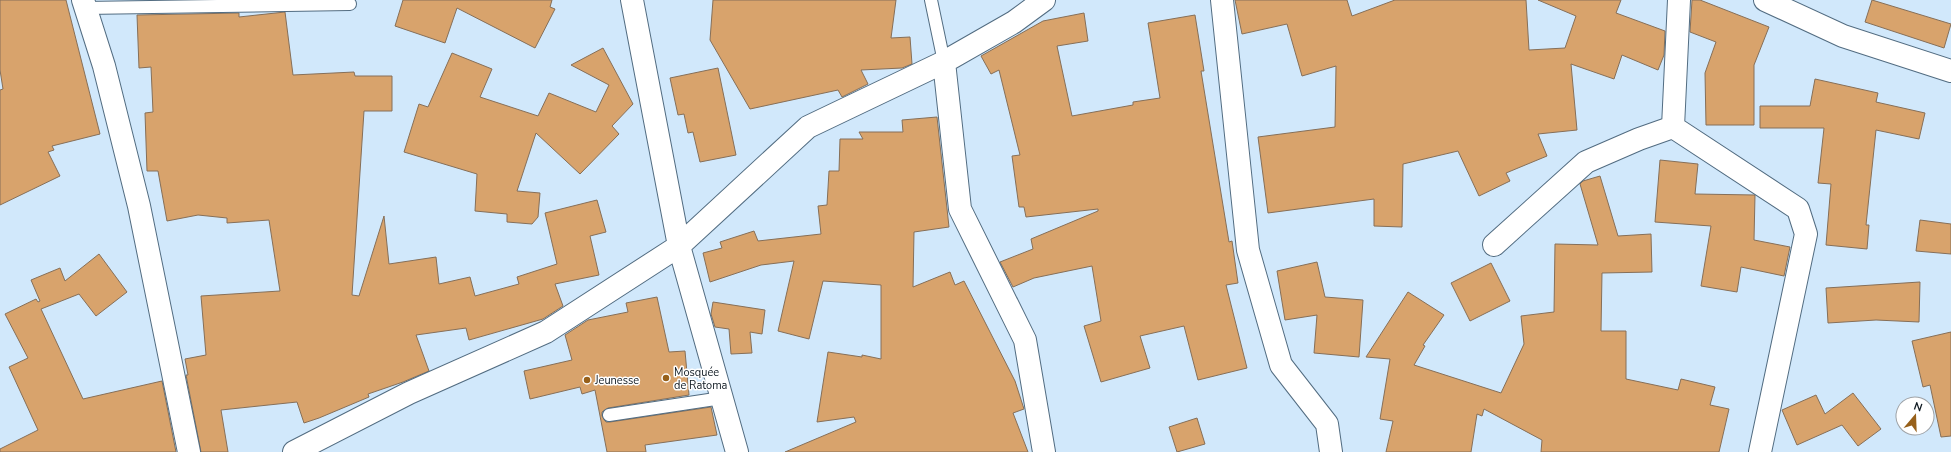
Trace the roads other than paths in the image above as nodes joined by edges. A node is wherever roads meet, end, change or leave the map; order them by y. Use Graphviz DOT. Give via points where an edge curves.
graph roads {
  1 [pos="632,0"];
  2 [pos="931,0"];
  3 [pos="1044,0"];
  4 [pos="1222,0"];
  5 [pos="1680,0"];
  6 [pos="1765,0"];
  7 [pos="83,4"];
  8 [pos="350,4"];
  9 [pos="944,62"];
  10 [pos="1951,72"];
  11 [pos="1673,127"];
  12 [pos="1494,245"];
  13 [pos="679,246"];
  14 [pos="722,398"];
  15 [pos="609,416"];
  16 [pos="189,452"];
  17 [pos="294,452"];
  18 [pos="737,452"];
  19 [pos="1044,452"];
  20 [pos="1331,452"];
  21 [pos="1760,452"];
  1 -- 13 [label="street"];
  2 -- 9 [label="lane"];
  3 -- 9 [label="street" via="1014,22"];
  4 -- 20 [label="street" via="1248,250 1281,365 1327,424"];
  5 -- 11 [label="street"];
  6 -- 10 [label="street" via="1842,36"];
  7 -- 8 [label="lane"];
  7 -- 16 [label="street" via="104,66 139,206"];
  9 -- 13 [label="street" via="808,127"];
  9 -- 19 [label="street" via="960,209 1025,340"];
  11 -- 12 [label="street" via="1639,138 1586,162"];
  11 -- 21 [label="street" via="1798,209 1806,234"];
  13 -- 14 [label="street"];
  13 -- 17 [label="street" via="546,332 409,392"];
  14 -- 15 [label="lane"];
  14 -- 18 [label="street"];
}
